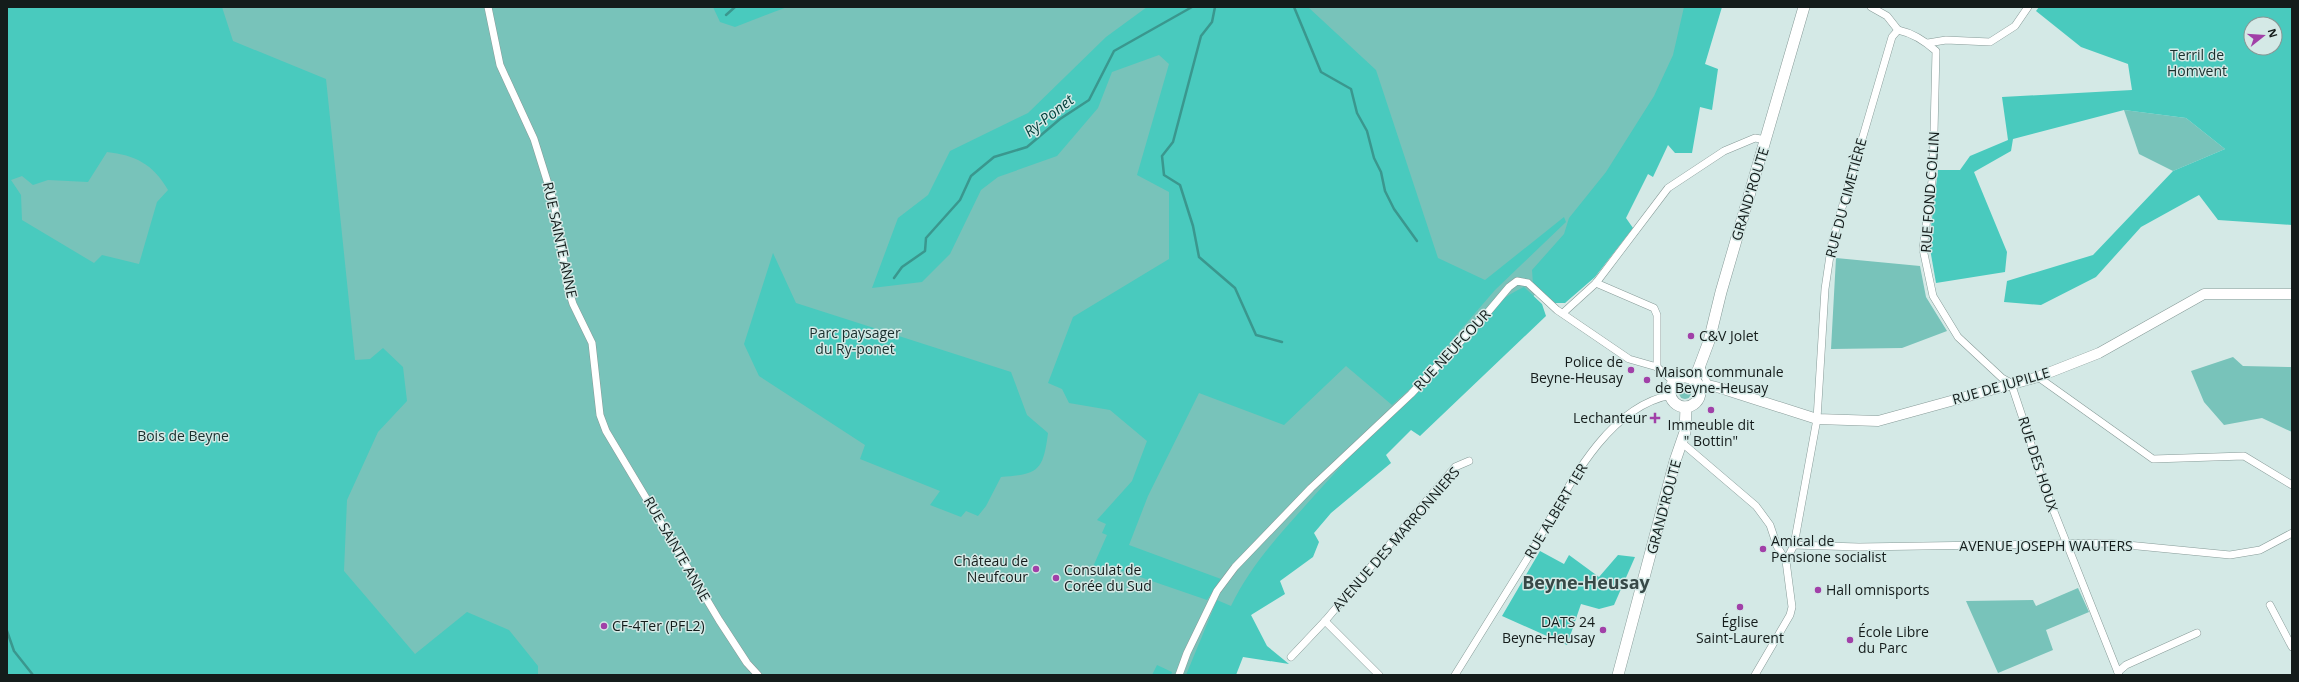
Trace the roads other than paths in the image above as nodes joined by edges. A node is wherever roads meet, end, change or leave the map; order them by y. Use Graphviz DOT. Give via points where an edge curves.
graph roads {
  1 [pos="488,7"];
  2 [pos="1804,7"];
  3 [pos="1871,7"];
  4 [pos="2028,7"];
  5 [pos="1898,30"];
  6 [pos="1928,43"];
  7 [pos="1766,140"];
  8 [pos="1596,283"];
  9 [pos="2292,294"];
  10 [pos="1563,313"];
  11 [pos="1657,367"];
  12 [pos="2038,377"];
  13 [pos="1674,382"];
  14 [pos="1697,383"];
  15 [pos="2011,383"];
  16 [pos="1671,395"];
  17 [pos="1686,407"];
  18 [pos="1817,419"];
  19 [pos="1681,442"];
  20 [pos="1469,460"];
  21 [pos="2292,485"];
  22 [pos="2292,533"];
  23 [pos="1794,545"];
  24 [pos="2067,545"];
  25 [pos="1786,562"];
  26 [pos="2270,605"];
  27 [pos="1325,621"];
  28 [pos="2197,633"];
  29 [pos="2292,647"];
  30 [pos="1291,657"];
  31 [pos="2118,674"];
  32 [pos="758,675"];
  33 [pos="1179,675"];
  34 [pos="1379,675"];
  35 [pos="1455,675"];
  36 [pos="1618,675"];
  37 [pos="1755,675"];
  1 -- 32 [label="street, RUE SAINTE ANNE" via="500,65 534,139 554,202 568,288 592,343 600,415 606,431 719,620 747,663"];
  2 -- 7 [label="main road, GRAND'ROUTE"];
  3 -- 5 [label="street" via="1887,16"];
  4 -- 6 [label="street" via="2015,26 1990,42 1946,40"];
  5 -- 6 [label="street" via="1908,32"];
  5 -- 18 [label="street, RUE DU CIMETIÈRE" via="1892,37 1832,242 1825,289"];
  6 -- 15 [label="street, RUE FOND COLLIN" via="1936,51 1937,66 1933,173 1923,249 1933,296 1958,337 2002,378"];
  7 -- 8 [label="street" via="1755,138 1724,151 1668,188"];
  7 -- 14 [label="main road, GRAND'ROUTE"];
  8 -- 10 [label="street"];
  8 -- 11 [label="street" via="1654,308 1657,315"];
  9 -- 12 [label="street, RUE DE JUPILLE" via="2204,294 2099,353"];
  10 -- 11 [label="street, RUE NEUFCOUR" via="1629,359"];
  10 -- 33 [label="street, RUE NEUFCOUR" via="1550,305 1526,282 1517,281 1509,287 1411,394 1311,488 1235,568 1217,591 1186,653"];
  11 -- 13 [label="street"];
  12 -- 15 [label="street, RUE DE JUPILLE"];
  12 -- 21 [label="street" via="2153,459 2244,456"];
  13 -- 14 [label="main road" via="1680,378"];
  13 -- 16 [label="main road"];
  14 -- 17 [label="main road, GRAND'ROUTE" via="1697,400 1693,405"];
  14 -- 18 [label="street, RUE DE JUPILLE"];
  15 -- 18 [label="street, RUE DE JUPILLE" via="1878,421"];
  15 -- 24 [label="street, RUE DES HOUX" via="2043,484"];
  16 -- 17 [label="main road" via="1676,404"];
  16 -- 35 [label="street, RUE ALBERT 1ER" via="1657,398 1635,409 1598,444 1570,484"];
  17 -- 19 [label="main road, GRAND'ROUTE" via="1686,427"];
  18 -- 23 [label="street, RUE DU CIMETIÈRE"];
  19 -- 25 [label="street" via="1756,506 1770,525"];
  19 -- 36 [label="main road, GRAND'ROUTE"];
  20 -- 27 [label="street, AVENUE DES MARRONNIERS" via="1455,467"];
  22 -- 24 [label="street, AVENUE JOSEPH WAUTERS" via="2260,550 2230,554 2107,543"];
  23 -- 24 [label="street, AVENUE JOSEPH WAUTERS" via="1859,548"];
  23 -- 25 [label="street, RUE DU CIMETIÈRE"];
  24 -- 31 [label="street, RUE DES HOUX"];
  25 -- 37 [label="street" via="1792,607 1783,628"];
  26 -- 29 [label="street"];
  27 -- 30 [label="street, AVENUE DES MARRONNIERS"];
  27 -- 34 [label="street, AVENUE DES MARRONNIERS"];
  28 -- 31 [label="street" via="2126,665"];
}
